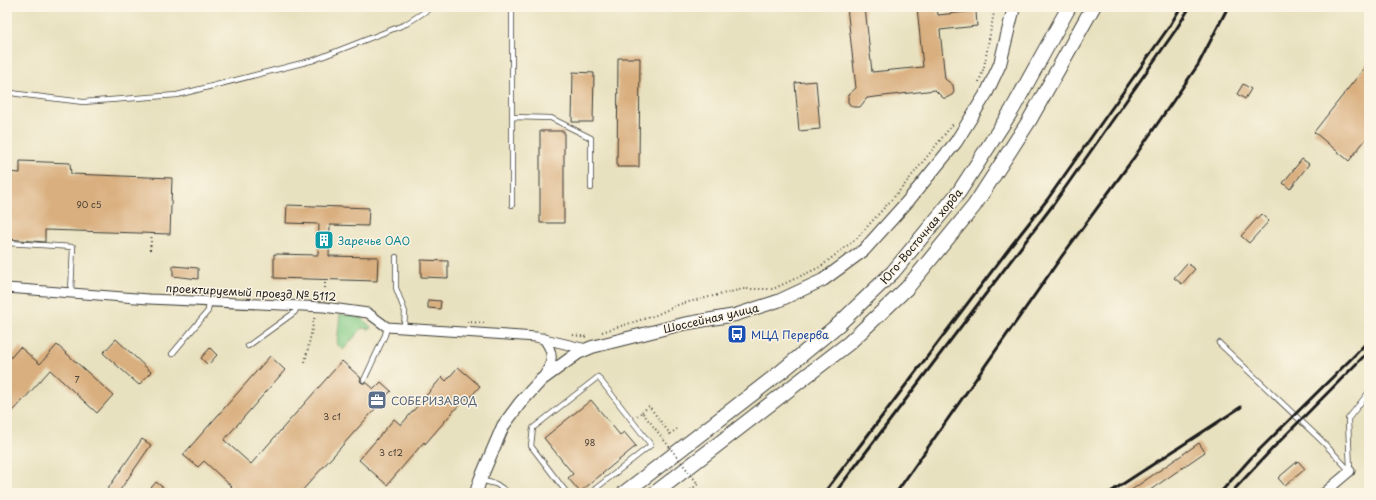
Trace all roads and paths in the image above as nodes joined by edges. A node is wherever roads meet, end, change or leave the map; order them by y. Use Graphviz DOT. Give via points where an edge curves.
graph roads {
  1 [pos="432,7"];
  2 [pos="512,7"];
  3 [pos="995,7"];
  4 [pos="1014,7"];
  5 [pos="1069,7"];
  6 [pos="1093,7"];
  7 [pos="977,85"];
  8 [pos="7,92"];
  9 [pos="512,117"];
  10 [pos="956,121"];
  11 [pos="591,188"];
  12 [pos="512,205"];
  13 [pos="152,233"];
  14 [pos="7,243"];
  15 [pos="150,250"];
  16 [pos="396,257"];
  17 [pos="325,279"];
  18 [pos="7,288"];
  19 [pos="325,288"];
  20 [pos="71,292"];
  21 [pos="209,302"];
  22 [pos="297,305"];
  23 [pos="315,314"];
  24 [pos="483,323"];
  25 [pos="490,324"];
  26 [pos="386,327"];
  27 [pos="404,328"];
  28 [pos="566,334"];
  29 [pos="595,334"];
  30 [pos="543,338"];
  31 [pos="587,343"];
  32 [pos="1219,343"];
  33 [pos="248,346"];
  34 [pos="172,354"];
  35 [pos="305,362"];
  36 [pos="364,380"];
  37 [pos="541,380"];
  38 [pos="1369,392"];
  39 [pos="642,412"];
  40 [pos="631,420"];
  41 [pos="677,429"];
  42 [pos="1350,470"];
  43 [pos="480,480"];
  44 [pos="476,493"];
  45 [pos="509,493"];
  46 [pos="567,493"];
  47 [pos="590,493"];
  48 [pos="624,493"];
  49 [pos="655,493"];
  50 [pos="687,493"];
  51 [pos="1324,493"];
  1 -- 8 [label="lane" via="406,24 314,60 177,95 83,102"];
  2 -- 9 [label="lane"];
  3 -- 7 [label="path" via="984,67"];
  4 -- 31 [label="main road, Шоссейная улица" via="1000,64 987,92 956,142 864,250 823,280 778,302 735,315"];
  5 -- 48 [label="main road, Юго-Восточная хорда" via="1012,110 959,192 893,272 838,324 788,366"];
  6 -- 49 [label="main road, Юго-Восточная хорда" via="1029,121 974,206 907,288 849,343"];
  9 -- 11 [label="lane" via="551,118 591,138"];
  9 -- 12 [label="lane"];
  10 -- 29 [label="path" via="902,188 857,238 820,267 773,289 743,290 680,304 656,315"];
  13 -- 15 [label="path"];
  14 -- 20 [label="lane" via="73,247"];
  16 -- 27 [label="lane" via="396,288 405,312"];
  17 -- 19 [label="path"];
  18 -- 20 [label="street, проектируемый проезд № 5112"];
  20 -- 21 [label="street, проектируемый проезд № 5112"];
  21 -- 22 [label="street, проектируемый проезд № 5112"];
  21 -- 34 [label="lane" via="208,311"];
  22 -- 26 [label="street, проектируемый проезд № 5112" via="324,306 368,313"];
  22 -- 33 [label="lane" via="296,312"];
  23 -- 35 [label="path"];
  24 -- 25 [label="path"];
  26 -- 27 [label="street"];
  26 -- 36 [label="lane" via="386,335"];
  27 -- 30 [label="street"];
  28 -- 31 [label="path"];
  30 -- 31 [label="street"];
  30 -- 37 [label="street" via="549,345 551,358 549,368"];
  31 -- 37 [label="main road, Шоссейная улица"];
  32 -- 42 [label="lane"];
  37 -- 43 [label="main road, Шоссейная улица" via="504,426"];
  38 -- 42 [label="lane" via="1348,418"];
  39 -- 40 [label="path"];
  39 -- 41 [label="path" via="649,406 670,434"];
  39 -- 50 [label="path, bridge" via="698,484"];
  40 -- 46 [label="lane" via="598,377 534,428 531,446"];
  40 -- 47 [label="lane" via="650,445"];
  42 -- 51 [label="street"];
  43 -- 44 [label="main road, Шоссейная улица"];
  43 -- 45 [label="lane" via="496,484"];
}
